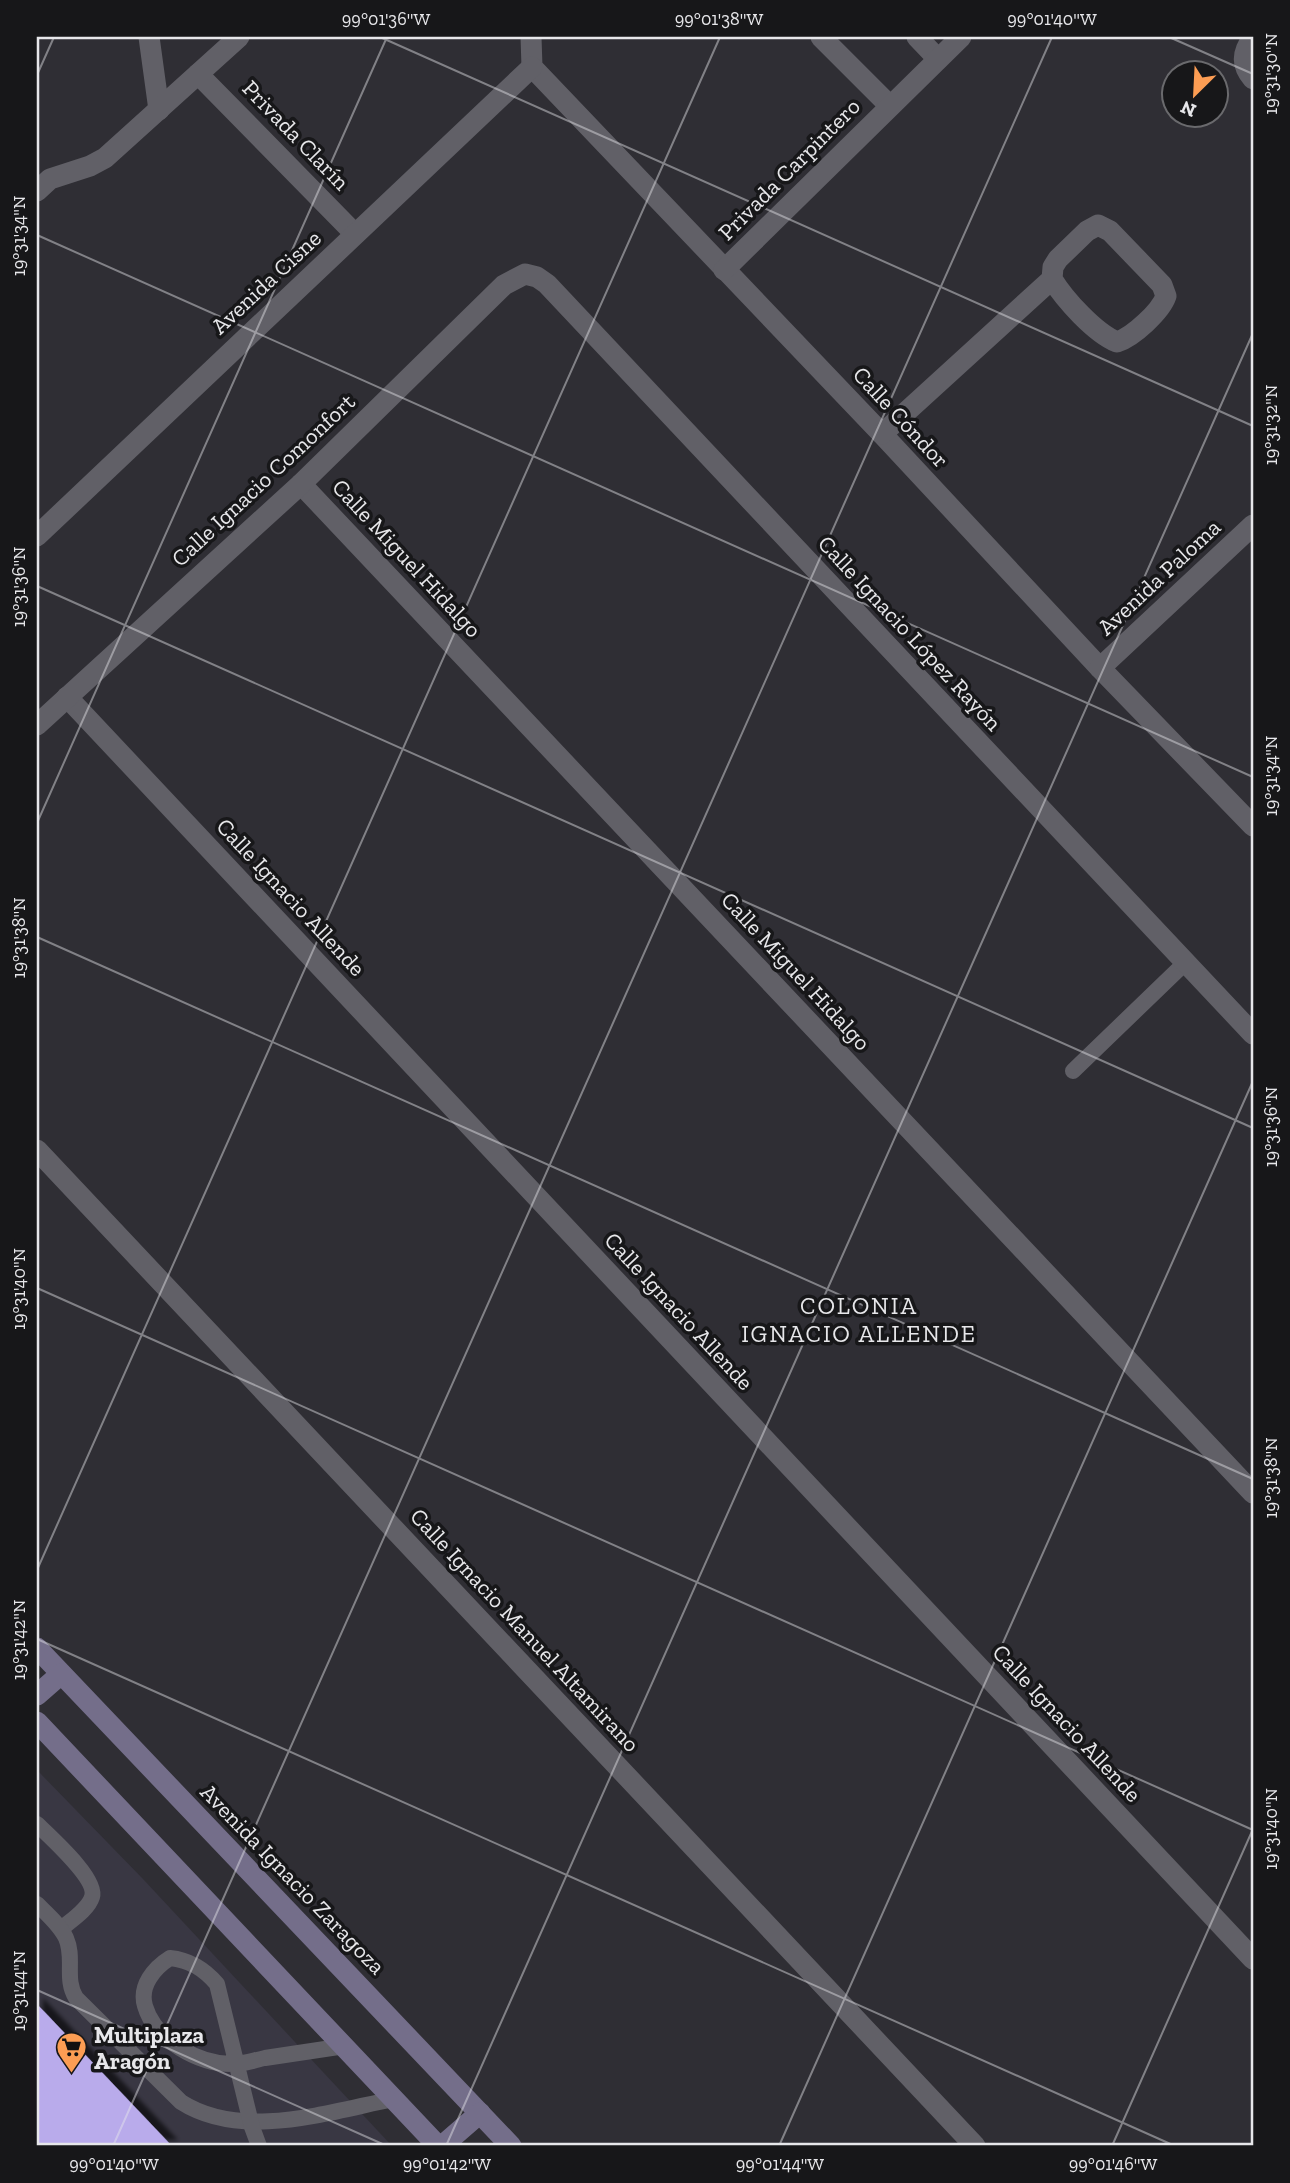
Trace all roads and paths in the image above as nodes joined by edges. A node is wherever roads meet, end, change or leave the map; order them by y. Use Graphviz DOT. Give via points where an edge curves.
graph roads {
  1 [pos="149,37"];
  2 [pos="239,37"];
  3 [pos="531,37"];
  4 [pos="821,37"];
  5 [pos="917,37"];
  6 [pos="961,37"];
  7 [pos="1253,38"];
  8 [pos="938,59"];
  9 [pos="532,67"];
  10 [pos="198,74"];
  11 [pos="1253,79"];
  12 [pos="890,106"];
  13 [pos="159,110"];
  14 [pos="37,191"];
  15 [pos="355,234"];
  16 [pos="724,270"];
  17 [pos="524,274"];
  18 [pos="1052,279"];
  19 [pos="882,434"];
  20 [pos="301,484"];
  21 [pos="1253,525"];
  22 [pos="37,536"];
  23 [pos="1100,668"];
  24 [pos="67,696"];
  25 [pos="37,725"];
  26 [pos="1253,826"];
  27 [pos="1185,963"];
  28 [pos="1253,1034"];
  29 [pos="1073,1071"];
  30 [pos="37,1150"];
  31 [pos="1253,1493"];
  32 [pos="37,1648"];
  33 [pos="61,1674"];
  34 [pos="37,1695"];
  35 [pos="37,1722"];
  36 [pos="37,1824"];
  37 [pos="37,1904"];
  38 [pos="61,1929"];
  39 [pos="1253,1959"];
  40 [pos="345,2046"];
  41 [pos="394,2099"];
  42 [pos="481,2113"];
  43 [pos="259,2146"];
  44 [pos="440,2146"];
  45 [pos="511,2146"];
  46 [pos="975,2146"];
  1 -- 13 [label="street"];
  2 -- 10 [label="street"];
  3 -- 9 [label="street"];
  4 -- 12 [label="street, Privada Carpintero"];
  5 -- 8 [label="street"];
  6 -- 8 [label="street, Privada Carpintero"];
  7 -- 11 [label="street" via="1243,56"];
  8 -- 12 [label="street, Privada Carpintero"];
  9 -- 15 [label="street, Avenida Cisne"];
  9 -- 16 [label="street, Calle Cóndor"];
  10 -- 13 [label="street"];
  10 -- 15 [label="street, Privada Clarín"];
  12 -- 16 [label="street, Privada Carpintero"];
  13 -- 14 [label="street" via="105,158 50,179"];
  15 -- 22 [label="street, Avenida Cisne"];
  16 -- 19 [label="street, Calle Cóndor"];
  17 -- 20 [label="street, Calle Ignacio Comonfort" via="503,285"];
  17 -- 27 [label="street, Calle Ignacio López Rayón" via="547,284"];
  18 -- 18 [label="street" via="1058,259 1098,225 1110,231 1162,285 1166,296 1129,338 1117,342 1103,335"];
  18 -- 19 [label="street"];
  19 -- 23 [label="street, Calle Cóndor"];
  20 -- 24 [label="street, Calle Ignacio Comonfort"];
  20 -- 31 [label="street, Calle Miguel Hidalgo"];
  21 -- 23 [label="street, Avenida Paloma"];
  23 -- 26 [label="street, Calle Cóndor"];
  24 -- 25 [label="street, Calle Ignacio Comonfort"];
  24 -- 39 [label="street, Calle Ignacio Allende"];
  27 -- 28 [label="street, Calle Ignacio López Rayón"];
  27 -- 29 [label="lane"];
  30 -- 46 [label="street, Calle Ignacio Manuel Altamirano"];
  32 -- 33 [label="street, Avenida Ignacio Zaragoza"];
  33 -- 34 [label="street"];
  33 -- 42 [label="street, Avenida Ignacio Zaragoza"];
  35 -- 40 [label="street"];
  36 -- 38 [label="lane" via="89,1878 93,1892 89,1904"];
  37 -- 38 [label="lane"];
  38 -- 41 [label="lane" via="68,1946 69,1984 76,1998 181,2102 197,2112 219,2118 278,2121"];
  40 -- 41 [label="street"];
  40 -- 43 [label="lane" via="234,2064 216,2062 169,2041 157,2029 143,1999 153,1972 170,1958 183,1959 217,1983 251,2127"];
  41 -- 44 [label="street"];
  42 -- 44 [label="street"];
  42 -- 45 [label="street, Avenida Ignacio Zaragoza"];
}
